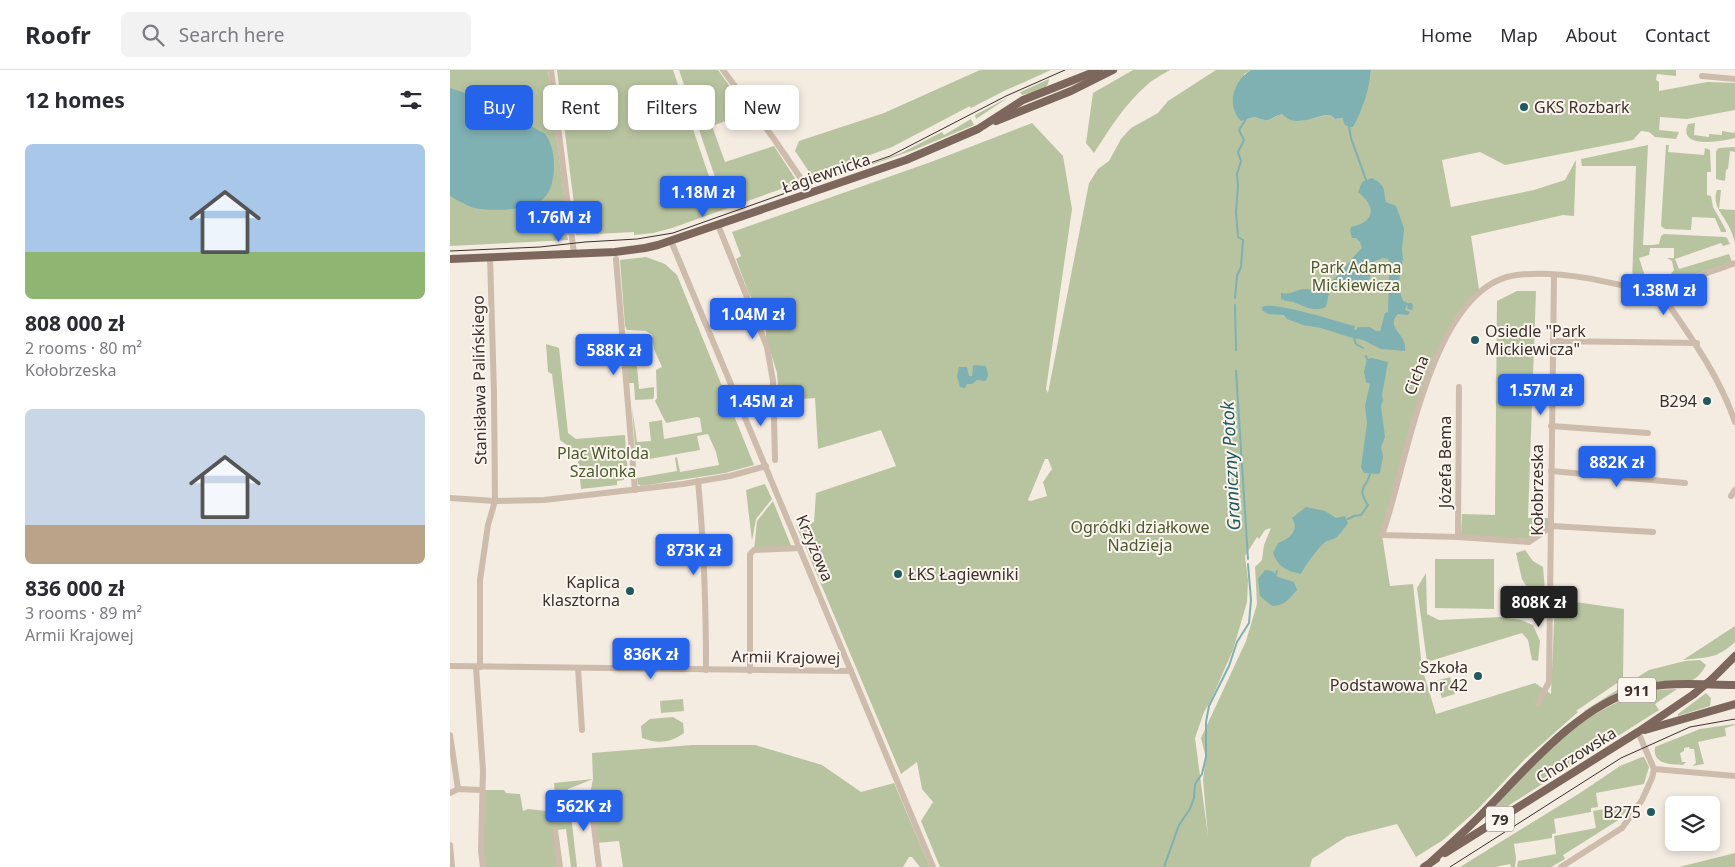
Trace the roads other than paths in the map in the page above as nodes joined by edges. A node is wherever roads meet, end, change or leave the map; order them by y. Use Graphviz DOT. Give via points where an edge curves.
graph roads {
  1 [pos="551,70"];
  2 [pos="723,70"];
  3 [pos="1099,70"];
  4 [pos="1113,70"];
  5 [pos="1702,76"];
  6 [pos="1735,79"];
  7 [pos="987,124"];
  8 [pos="808,193"];
  9 [pos="718,224"];
  10 [pos="670,241"];
  11 [pos="574,254"];
  12 [pos="490,258"];
  13 [pos="450,259"];
  14 [pos="616,259"];
  15 [pos="1735,263"];
  16 [pos="1554,275"];
  17 [pos="1662,295"];
  18 [pos="1553,341"];
  19 [pos="1697,343"];
  20 [pos="1459,387"];
  21 [pos="1732,402"];
  22 [pos="1735,422"];
  23 [pos="1551,426"];
  24 [pos="1648,433"];
  25 [pos="775,460"];
  26 [pos="766,466"];
  27 [pos="1551,471"];
  28 [pos="698,482"];
  29 [pos="1685,483"];
  30 [pos="635,490"];
  31 [pos="450,498"];
  32 [pos="495,501"];
  33 [pos="1552,526"];
  34 [pos="1652,532"];
  35 [pos="1458,537"];
  36 [pos="800,548"];
  37 [pos="1735,656"];
  38 [pos="450,666"];
  39 [pos="478,667"];
  40 [pos="578,668"];
  41 [pos="706,670"];
  42 [pos="750,671"];
  43 [pos="851,671"];
  44 [pos="1735,685"];
  45 [pos="1538,703"];
  46 [pos="1735,704"];
  47 [pos="582,730"];
  48 [pos="1638,732"];
  49 [pos="450,735"];
  50 [pos="1654,769"];
  51 [pos="1735,776"];
  52 [pos="458,788"];
  53 [pos="482,790"];
  54 [pos="450,793"];
  55 [pos="590,794"];
  56 [pos="555,830"];
  57 [pos="450,845"];
  58 [pos="1431,862"];
  59 [pos="452,867"];
  60 [pos="483,867"];
  61 [pos="560,867"];
  62 [pos="599,867"];
  63 [pos="933,867"];
  64 [pos="1424,867"];
  65 [pos="1561,867"];
  1 -- 11 [label="street"];
  2 -- 8 [label="street" via="786,155"];
  3 -- 7 [label="main road, Łagiewnicka" via="1022,100"];
  4 -- 7 [label="main road, Łagiewnicka" via="1071,91"];
  5 -- 6 [label="street"];
  7 -- 8 [label="main road, Łagiewnicka" via="906,160"];
  8 -- 9 [label="main road, Łagiewnicka"];
  9 -- 10 [label="main road, Łagiewnicka"];
  9 -- 25 [label="street" via="767,347 773,381"];
  10 -- 11 [label="main road, Łagiewnicka" via="630,251"];
  10 -- 26 [label="street, Krzyżowa"];
  11 -- 12 [label="main road, Łagiewnicka"];
  12 -- 13 [label="main road, Łagiewnicka"];
  12 -- 32 [label="street, Stanisława Palińskiego"];
  14 -- 30 [label="street"];
  15 -- 17 [label="street" via="1678,284"];
  16 -- 17 [label="street, Cicha" via="1599,280"];
  16 -- 18 [label="street, Kołobrzeska"];
  16 -- 35 [label="street, Cicha" via="1516,275 1487,286 1471,299 1461,313 1432,368 1382,535"];
  17 -- 19 [label="street"];
  18 -- 19 [label="street"];
  18 -- 23 [label="street, Kołobrzeska"];
  19 -- 21 [label="street"];
  20 -- 35 [label="street, Józefa Bema"];
  21 -- 22 [label="street"];
  23 -- 24 [label="street"];
  23 -- 27 [label="street, Kołobrzeska"];
  26 -- 28 [label="street"];
  26 -- 36 [label="street, Krzyżowa"];
  27 -- 29 [label="street"];
  27 -- 33 [label="street, Kołobrzeska"];
  28 -- 30 [label="street"];
  28 -- 41 [label="street" via="706,586"];
  30 -- 32 [label="street" via="544,500"];
  31 -- 32 [label="street"];
  32 -- 39 [label="street, Stanisława Palińskiego" via="480,580"];
  33 -- 34 [label="street"];
  33 -- 35 [label="street, Cicha" via="1528,542"];
  33 -- 45 [label="street, Kołobrzeska" via="1549,682"];
  36 -- 42 [label="street" via="754,550 750,554"];
  36 -- 43 [label="street, Krzyżowa"];
  37 -- 48 [label="main road, Chorzowska / 79, bridge" via="1694,694"];
  38 -- 39 [label="street, Armii Krajowej"];
  39 -- 40 [label="street, Armii Krajowej"];
  39 -- 53 [label="street, Stanisława Palińskiego"];
  40 -- 41 [label="street, Armii Krajowej"];
  40 -- 47 [label="street"];
  41 -- 42 [label="street, Armii Krajowej"];
  42 -- 43 [label="street, Armii Krajowej"];
  43 -- 63 [label="street, Krzyżowa"];
  44 -- 58 [label="main road, 911" via="1661,686 1622,695 1602,706 1571,727 1532,762"];
  46 -- 48 [label="main road, 911"];
  48 -- 50 [label="street"];
  48 -- 58 [label="main road, Chorzowska / 79"];
  49 -- 52 [label="street"];
  50 -- 51 [label="street"];
  50 -- 65 [label="street" via="1642,800 1622,828"];
  52 -- 53 [label="street"];
  52 -- 54 [label="street"];
  53 -- 60 [label="street, Stanisława Palińskiego"];
  55 -- 62 [label="street"];
  56 -- 61 [label="street"];
  57 -- 59 [label="street"];
  58 -- 64 [label="main road, Chorzowska / 79"];
}
